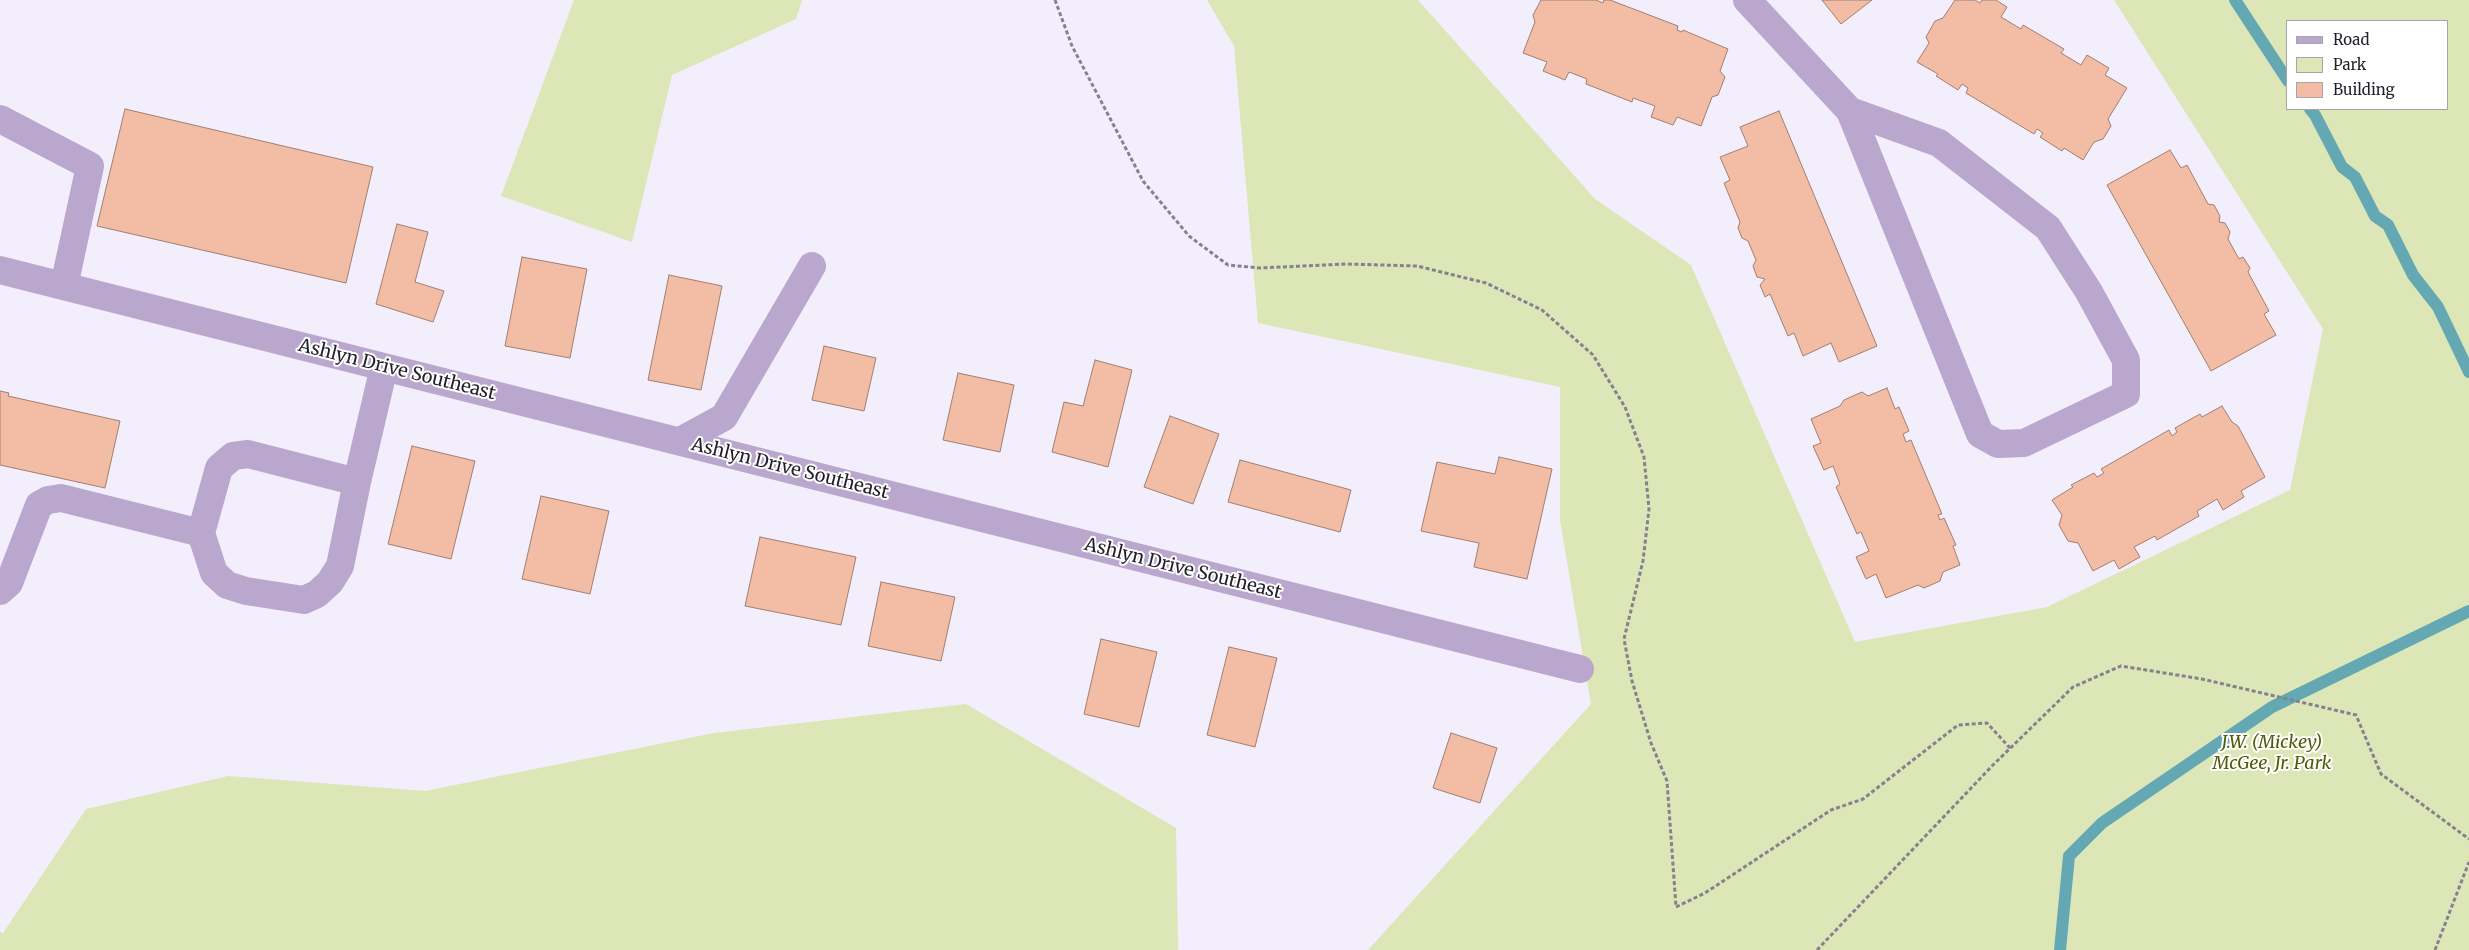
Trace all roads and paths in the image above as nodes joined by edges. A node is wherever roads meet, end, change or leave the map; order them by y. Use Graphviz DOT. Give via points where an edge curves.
graph roads {
  1 [pos="1055,0"];
  2 [pos="1747,0"];
  3 [pos="1850,111"];
  4 [pos="0,119"];
  5 [pos="812,266"];
  6 [pos="0,270"];
  7 [pos="64,286"];
  8 [pos="384,367"];
  9 [pos="680,441"];
  10 [pos="357,482"];
  11 [pos="201,533"];
  12 [pos="4,587"];
  13 [pos="1580,670"];
  14 [pos="2010,748"];
  15 [pos="2469,839"];
  16 [pos="2469,862"];
  17 [pos="1817,950"];
  18 [pos="2435,950"];
  1 -- 14 [label="path" via="1072,46 1143,181 1189,236 1228,265 1260,268 1346,264 1416,266 1486,283 1542,310 1593,355 1625,407 1644,457 1649,509 1642,561 1624,639 1632,681 1651,743 1667,781 1676,907 1705,893 1831,810 1862,799 1958,725 1987,723"];
  2 -- 3 [label="street"];
  3 -- 3 [label="street" via="1940,143 2048,228 2089,292 2126,360 2126,394 2024,443 1998,444 1980,434"];
  4 -- 7 [label="street" via="90,166"];
  5 -- 9 [label="street" via="724,418"];
  6 -- 7 [label="street, Ashlyn Drive Southeast"];
  7 -- 8 [label="street, Ashlyn Drive Southeast"];
  8 -- 9 [label="street, Ashlyn Drive Southeast"];
  8 -- 10 [label="street"];
  9 -- 13 [label="street, Ashlyn Drive Southeast"];
  10 -- 11 [label="street" via="248,454 233,456 219,468"];
  10 -- 11 [label="street" via="340,566 330,582 304,600 227,585 214,572"];
  11 -- 12 [label="street" via="61,498 48,500 38,505"];
  14 -- 15 [label="path" via="2073,687 2121,666 2202,679 2356,715 2381,774"];
  14 -- 17 [label="path"];
  16 -- 18 [label="path"];
}
